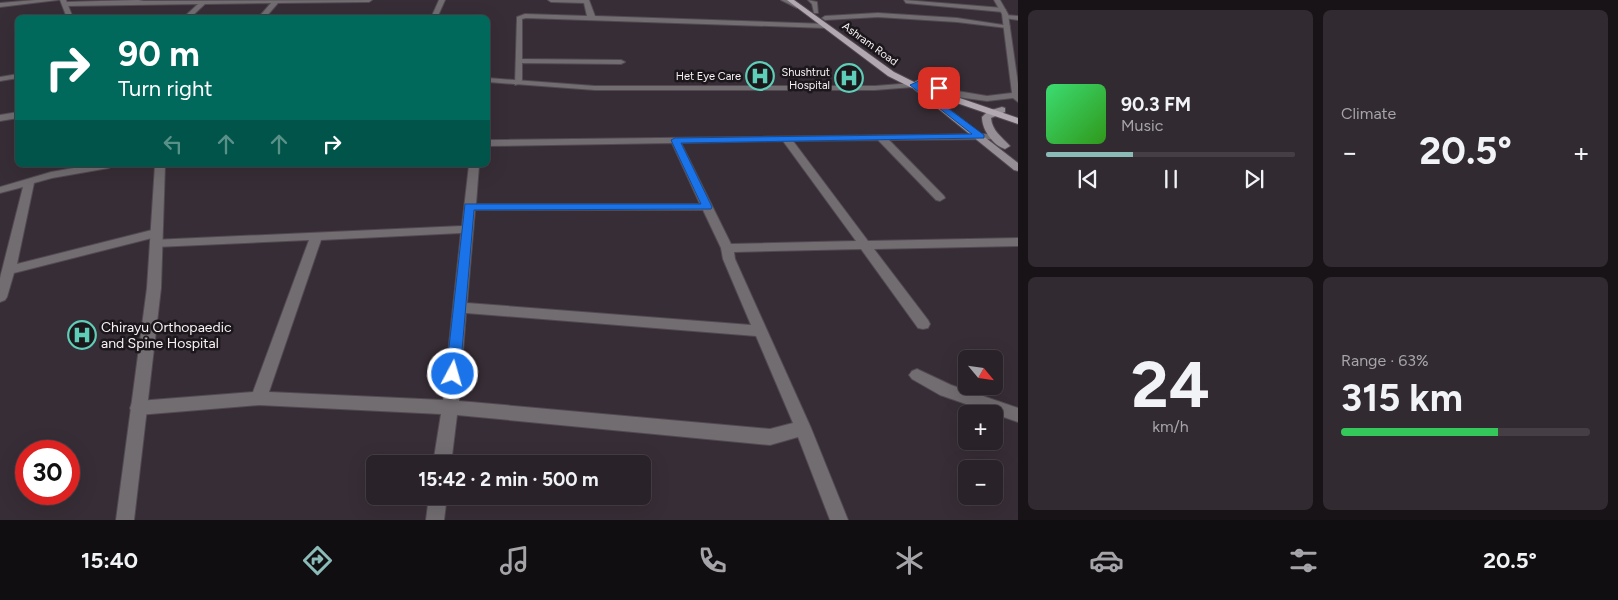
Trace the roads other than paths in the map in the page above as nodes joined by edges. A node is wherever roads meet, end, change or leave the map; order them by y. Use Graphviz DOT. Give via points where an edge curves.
graph roads {
  1 [pos="55,0"];
  2 [pos="276,0"];
  3 [pos="369,0"];
  4 [pos="442,0"];
  5 [pos="551,0"];
  6 [pos="586,0"];
  7 [pos="784,0"];
  8 [pos="811,0"];
  9 [pos="996,0"];
  10 [pos="140,1"];
  11 [pos="906,1"];
  12 [pos="64,2"];
  13 [pos="204,2"];
  14 [pos="797,3"];
  15 [pos="0,5"];
  16 [pos="816,12"];
  17 [pos="1004,13"];
  18 [pos="69,15"];
  19 [pos="189,15"];
  20 [pos="263,15"];
  21 [pos="435,15"];
  22 [pos="593,18"];
  23 [pos="1018,18"];
  24 [pos="826,22"];
  25 [pos="1007,26"];
  26 [pos="518,61"];
  27 [pos="620,62"];
  28 [pos="1015,65"];
  29 [pos="15,76"];
  30 [pos="0,79"];
  31 [pos="490,80"];
  32 [pos="518,83"];
  33 [pos="917,84"];
  34 [pos="957,94"];
  35 [pos="1018,98"];
  36 [pos="1002,110"];
  37 [pos="991,113"];
  38 [pos="1018,115"];
  39 [pos="15,116"];
  40 [pos="0,118"];
  41 [pos="1018,121"];
  42 [pos="981,136"];
  43 [pos="880,137"];
  44 [pos="994,137"];
  45 [pos="786,138"];
  46 [pos="675,140"];
  47 [pos="490,143"];
  48 [pos="1018,157"];
  49 [pos="98,167"];
  50 [pos="160,167"];
  51 [pos="474,167"];
  52 [pos="1018,168"];
  53 [pos="28,183"];
  54 [pos="0,190"];
  55 [pos="940,198"];
  56 [pos="469,207"];
  57 [pos="707,207"];
  58 [pos="467,229"];
  59 [pos="316,236"];
  60 [pos="156,238"];
  61 [pos="1018,242"];
  62 [pos="866,245"];
  63 [pos="727,248"];
  64 [pos="9,270"];
  65 [pos="0,296"];
  66 [pos="460,307"];
  67 [pos="923,324"];
  68 [pos="760,331"];
  69 [pos="917,376"];
  70 [pos="259,398"];
  71 [pos="450,407"];
  72 [pos="138,408"];
  73 [pos="1018,415"];
  74 [pos="803,428"];
  75 [pos="443,455"];
  76 [pos="437,505"];
  77 [pos="125,520"];
  78 [pos="435,520"];
  79 [pos="839,520"];
  1 -- 15 [label="street"];
  2 -- 3 [label="street"];
  2 -- 13 [label="street"];
  2 -- 20 [label="street"];
  4 -- 21 [label="street"];
  5 -- 6 [label="street"];
  6 -- 22 [label="street"];
  7 -- 14 [label="street"];
  8 -- 16 [label="street" via="815,3"];
  9 -- 17 [label="street"];
  10 -- 12 [label="street"];
  10 -- 13 [label="street"];
  11 -- 17 [label="street"];
  12 -- 18 [label="street"];
  13 -- 19 [label="street"];
  14 -- 16 [label="main road, Ashram Road"];
  14 -- 24 [label="main road, Ashram Road"];
  16 -- 24 [label="main road, Ashram Road"];
  17 -- 23 [label="street"];
  17 -- 25 [label="street"];
  22 -- 24 [label="street"];
  22 -- 26 [label="street" via="521,16"];
  24 -- 25 [label="street" via="878,15"];
  24 -- 33 [label="main road, Ashram Road"];
  25 -- 28 [label="street"];
  26 -- 27 [label="street"];
  26 -- 32 [label="street"];
  28 -- 35 [label="street"];
  29 -- 30 [label="street"];
  31 -- 32 [label="street"];
  32 -- 33 [label="street" via="595,88 770,89 875,88"];
  33 -- 34 [label="main road, Ashram Road"];
  33 -- 37 [label="main road, Ashram Road"];
  33 -- 42 [label="main road"];
  34 -- 35 [label="street" via="987,99"];
  34 -- 36 [label="main road, Ashram Road"];
  35 -- 36 [label="street"];
  36 -- 37 [label="main road"];
  36 -- 38 [label="main road, Ashram Road"];
  37 -- 41 [label="main road, Ashram Road"];
  37 -- 44 [label="main road" via="986,117 985,125"];
  39 -- 40 [label="street"];
  42 -- 43 [label="street"];
  42 -- 44 [label="street"];
  42 -- 52 [label="main road"];
  43 -- 45 [label="street"];
  43 -- 55 [label="street"];
  44 -- 48 [label="main road"];
  45 -- 46 [label="street"];
  45 -- 62 [label="street"];
  46 -- 47 [label="street"];
  46 -- 57 [label="street"];
  49 -- 53 [label="street"];
  50 -- 60 [label="street"];
  51 -- 56 [label="street"];
  53 -- 54 [label="street"];
  53 -- 64 [label="street"];
  56 -- 57 [label="street"];
  56 -- 58 [label="street"];
  57 -- 63 [label="street"];
  58 -- 59 [label="street"];
  58 -- 66 [label="street"];
  59 -- 60 [label="street"];
  59 -- 70 [label="street"];
  60 -- 64 [label="street"];
  60 -- 72 [label="street" via="154,288"];
  61 -- 62 [label="street"];
  62 -- 63 [label="street"];
  62 -- 67 [label="street"];
  63 -- 68 [label="street"];
  64 -- 65 [label="street"];
  66 -- 68 [label="street"];
  66 -- 71 [label="street"];
  68 -- 74 [label="street"];
  69 -- 73 [label="street" via="946,390"];
  70 -- 71 [label="street"];
  70 -- 72 [label="street"];
  71 -- 74 [label="street" via="770,437"];
  71 -- 75 [label="street"];
  72 -- 77 [label="street"];
  74 -- 79 [label="street"];
  76 -- 78 [label="street"];
}
